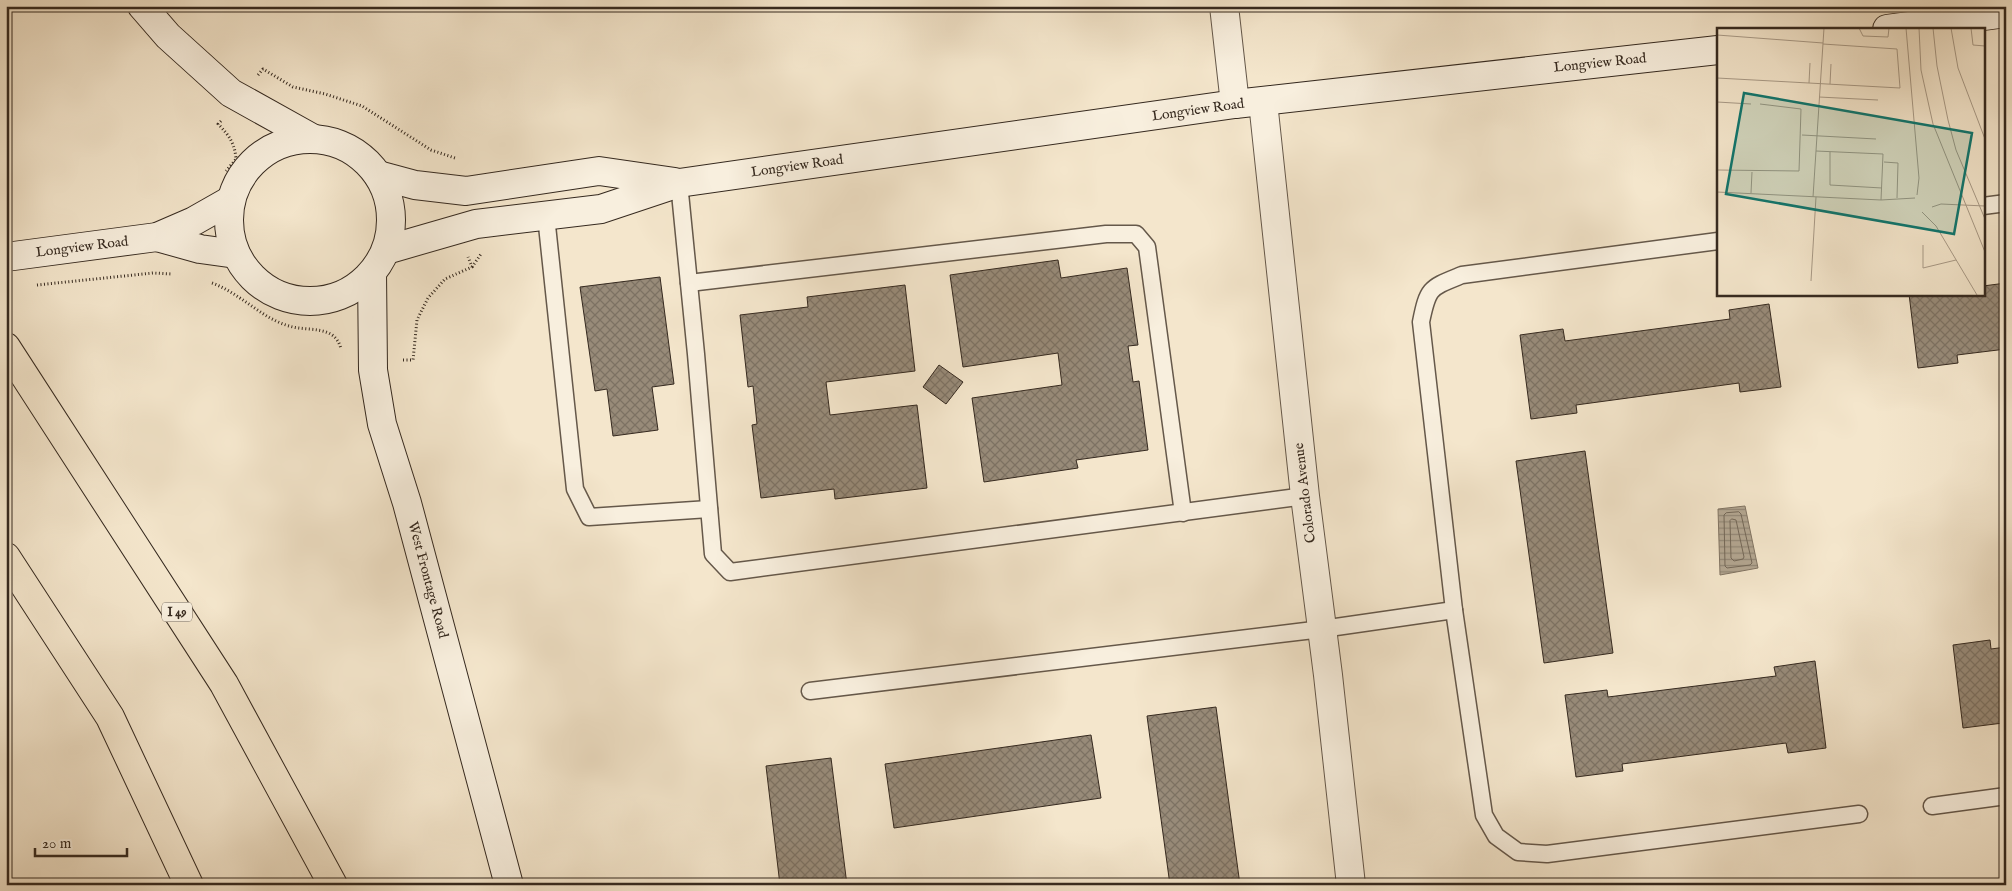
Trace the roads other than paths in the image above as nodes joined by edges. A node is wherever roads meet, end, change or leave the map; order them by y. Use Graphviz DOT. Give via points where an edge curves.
graph roads {
  1 [pos="142,6"];
  2 [pos="1224,6"];
  3 [pos="2006,13"];
  4 [pos="1894,28"];
  5 [pos="1717,50"];
  6 [pos="1263,102"];
  7 [pos="1236,104"];
  8 [pos="312,138"];
  9 [pos="378,175"];
  10 [pos="679,182"];
  11 [pos="231,200"];
  12 [pos="2006,203"];
  13 [pos="1984,206"];
  14 [pos="546,216"];
  15 [pos="157,237"];
  16 [pos="1717,241"];
  17 [pos="386,250"];
  18 [pos="236,254"];
  19 [pos="6,256"];
  20 [pos="372,273"];
  21 [pos="689,283"];
  22 [pos="6,347"];
  23 [pos="1305,496"];
  24 [pos="709,509"];
  25 [pos="1184,512"];
  26 [pos="6,557"];
  27 [pos="1454,610"];
  28 [pos="1322,629"];
  29 [pos="810,690"];
  30 [pos="2006,796"];
  31 [pos="1932,806"];
  32 [pos="1858,814"];
  33 [pos="190,885"];
  34 [pos="333,885"];
  35 [pos="509,885"];
  36 [pos="1351,885"];
  1 -- 8 [label="main road" via="168,36 231,93"];
  2 -- 7 [label="main road"];
  3 -- 4 [label="main road"];
  5 -- 6 [label="main road, Longview Road"];
  6 -- 7 [label="main road, Longview Road"];
  6 -- 23 [label="main road, Colorado Avenue"];
  7 -- 10 [label="main road, Longview Road"];
  8 -- 9 [label="main road" via="337,143 360,156"];
  8 -- 11 [label="main road" via="286,142 261,155 242,175"];
  9 -- 10 [label="main road, Longview Road" via="415,185 466,191 599,172"];
  9 -- 17 [label="main road" via="389,199 392,225"];
  10 -- 14 [label="main road, Longview Road" via="601,209"];
  10 -- 21 [label="lane"];
  11 -- 15 [label="main road, Longview Road"];
  11 -- 18 [label="main road" via="229,227"];
  12 -- 13 [label="lane"];
  14 -- 17 [label="main road, Longview Road" via="476,224"];
  14 -- 24 [label="lane" via="575,489 589,517"];
  15 -- 18 [label="main road, Longview Road" via="200,249"];
  15 -- 19 [label="main road, Longview Road"];
  16 -- 27 [label="lane" via="1462,275 1433,287 1425,302 1421,322"];
  17 -- 20 [label="main road"];
  18 -- 20 [label="main road" via="251,277 274,293 300,301 328,300 352,289"];
  20 -- 35 [label="main road, West Frontage Road" via="373,361 382,424 407,503"];
  21 -- 24 [label="lane"];
  21 -- 25 [label="lane" via="1106,234 1136,234 1147,247"];
  22 -- 34 [label="highway, I 49" via="224,684"];
  23 -- 25 [label="lane"];
  23 -- 28 [label="main road, Colorado Avenue"];
  24 -- 25 [label="lane" via="713,554 730,572"];
  26 -- 33 [label="highway" via="110,717"];
  27 -- 28 [label="lane"];
  27 -- 32 [label="lane" via="1484,815 1496,836 1518,852 1547,854"];
  28 -- 29 [label="lane"];
  28 -- 36 [label="main road, Colorado Avenue"];
  30 -- 31 [label="lane"];
}
